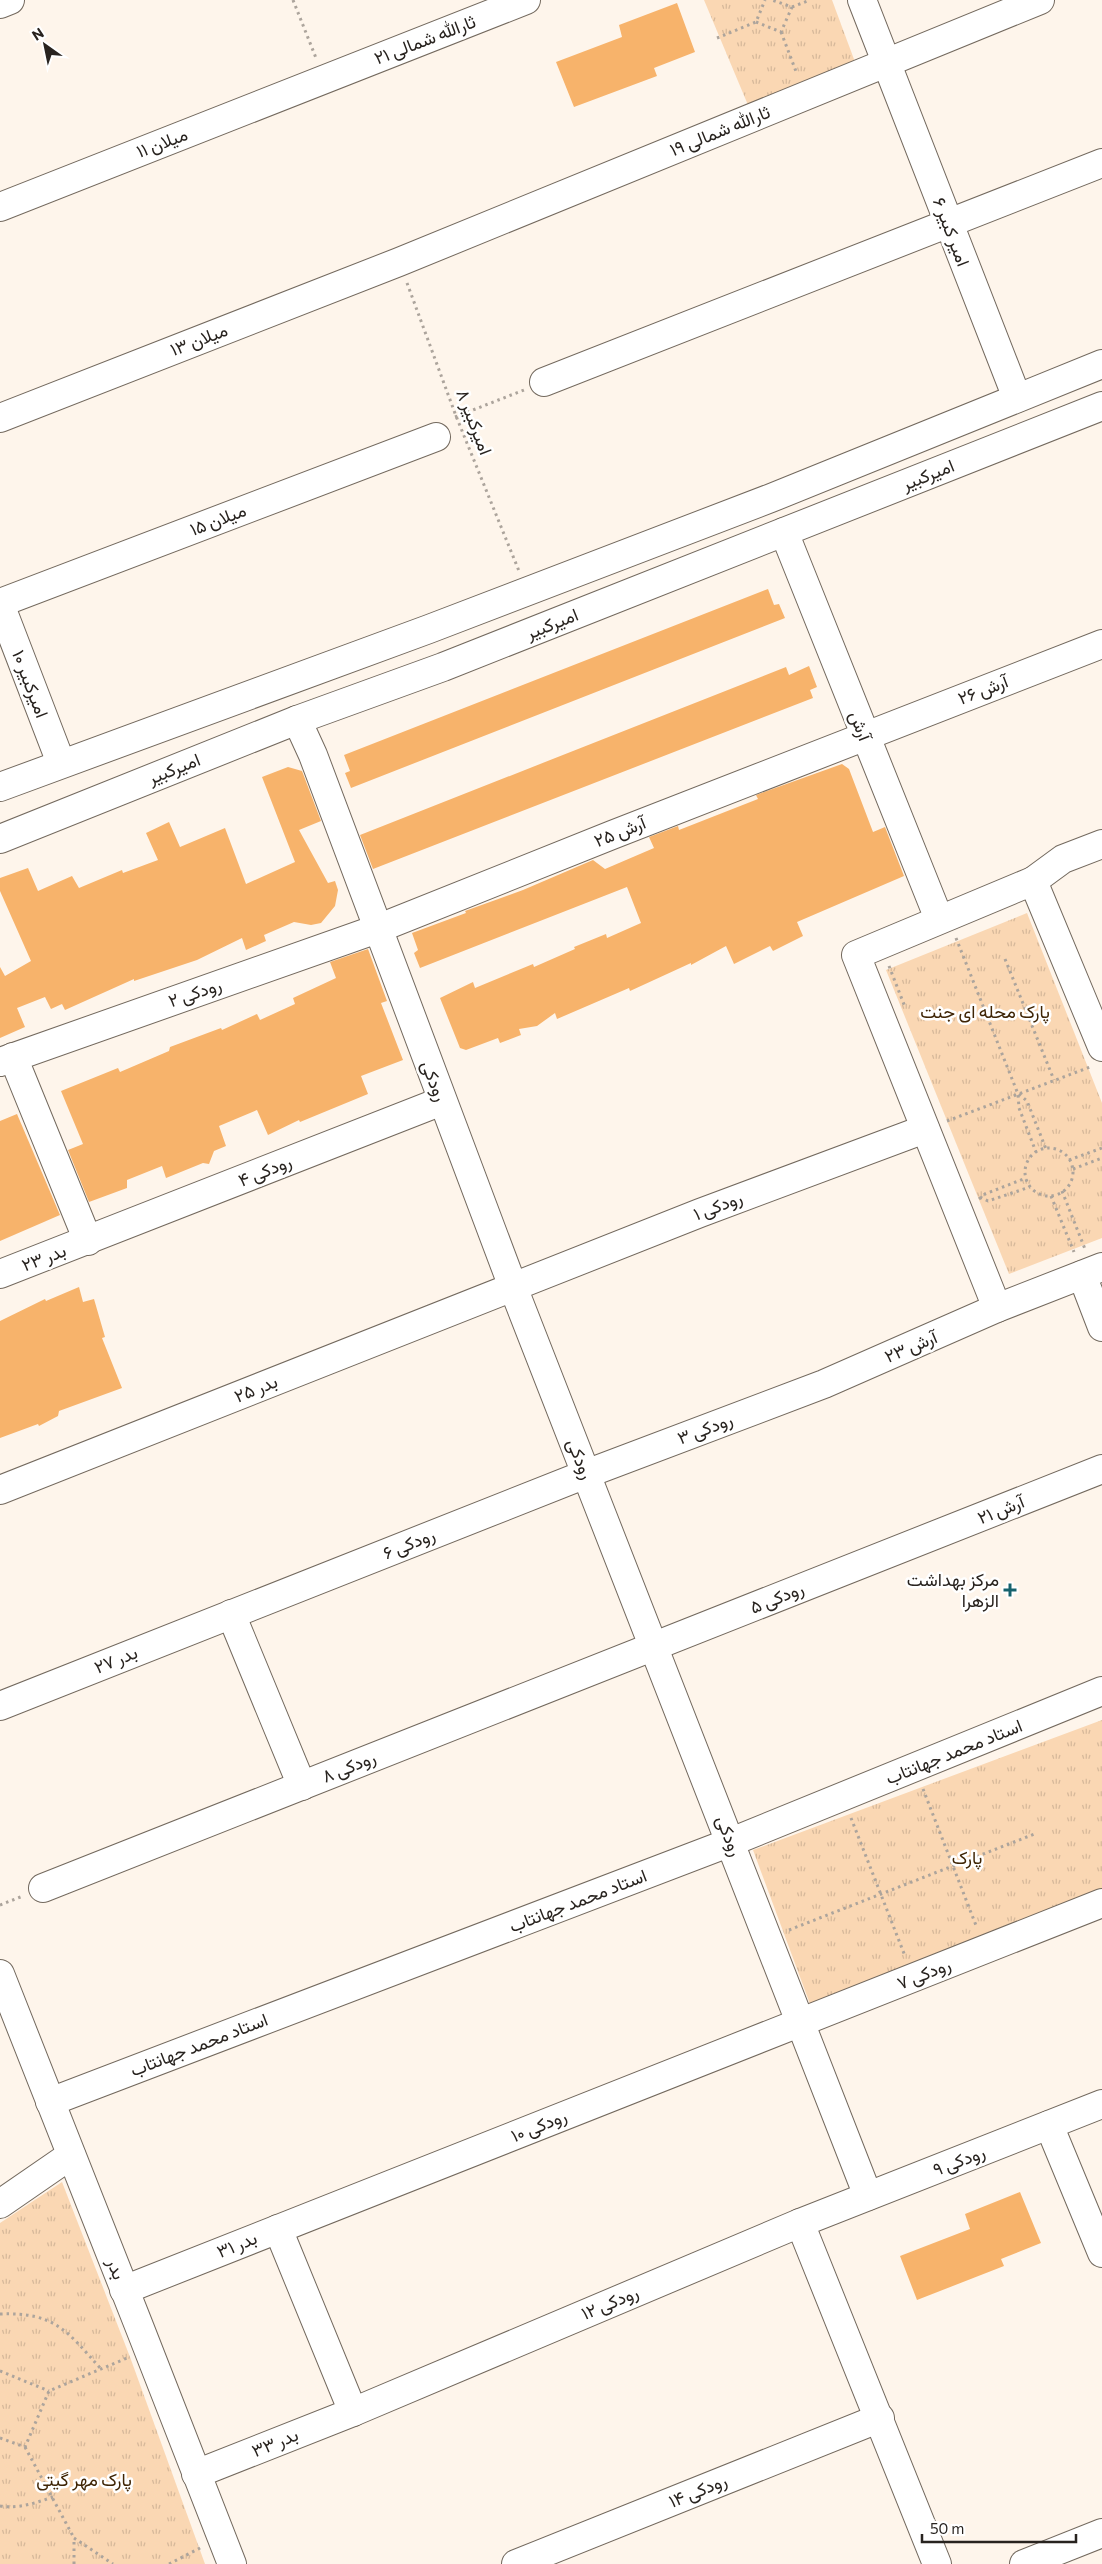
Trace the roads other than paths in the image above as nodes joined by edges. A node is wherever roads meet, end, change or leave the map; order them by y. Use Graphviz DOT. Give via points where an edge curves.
graph roads {
  1 [pos="10,0"];
  2 [pos="526,0"];
  3 [pos="862,0"];
  4 [pos="1040,0"];
  5 [pos="0,4"];
  6 [pos="887,64"];
  7 [pos="324,79"];
  8 [pos="1102,163"];
  9 [pos="0,207"];
  10 [pos="948,224"];
  11 [pos="399,262"];
  12 [pos="1102,364"];
  13 [pos="544,382"];
  14 [pos="1018,398"];
  15 [pos="1102,406"];
  16 [pos="0,418"];
  17 [pos="436,437"];
  18 [pos="784,532"];
  19 [pos="0,604"];
  20 [pos="430,629"];
  21 [pos="1102,644"];
  22 [pos="443,667"];
  23 [pos="297,720"];
  24 [pos="864,736"];
  25 [pos="61,764"];
  26 [pos="0,788"];
  27 [pos="0,839"];
  28 [pos="1102,844"];
  29 [pos="1033,881"];
  30 [pos="377,929"];
  31 [pos="943,929"];
  32 [pos="1098,1056"];
  33 [pos="6,1060"];
  34 [pos="442,1101"];
  35 [pos="937,1125"];
  36 [pos="88,1241"];
  37 [pos="1092,1271"];
  38 [pos="0,1274"];
  39 [pos="513,1287"];
  40 [pos="997,1308"];
  41 [pos="1102,1326"];
  42 [pos="824,1384"];
  43 [pos="1102,1469"];
  44 [pos="586,1474"];
  45 [pos="0,1490"];
  46 [pos="900,1550"];
  47 [pos="231,1614"];
  48 [pos="654,1647"];
  49 [pos="1102,1692"];
  50 [pos="0,1706"];
  51 [pos="302,1786"];
  52 [pos="731,1842"];
  53 [pos="43,1888"];
  54 [pos="1102,1903"];
  55 [pos="0,1974"];
  56 [pos="801,2022"];
  57 [pos="50,2102"];
  58 [pos="1102,2104"];
  59 [pos="1049,2125"];
  60 [pos="71,2155"];
  61 [pos="868,2196"];
  62 [pos="0,2204"];
  63 [pos="800,2223"];
  64 [pos="278,2229"];
  65 [pos="1102,2253"];
  66 [pos="124,2290"];
  67 [pos="353,2412"];
  68 [pos="880,2418"];
  69 [pos="196,2474"];
  70 [pos="1102,2533"];
  71 [pos="232,2564"];
  72 [pos="516,2564"];
  73 [pos="937,2564"];
  74 [pos="1024,2564"];
  1 -- 5 [label="street"];
  2 -- 7 [label="street, ثارالله شمالی ۲۱"];
  3 -- 6 [label="street, امیر کبیر ۶"];
  4 -- 6 [label="street, ثارالله شمالی ۱۹"];
  6 -- 10 [label="street, امیر کبیر ۶"];
  6 -- 11 [label="street, ثارالله شمالی ۱۹"];
  7 -- 9 [label="street, میلان ۱۱"];
  8 -- 10 [label="street"];
  10 -- 13 [label="street"];
  10 -- 14 [label="street, امیر کبیر ۶"];
  11 -- 16 [label="street, میلان ۱۳"];
  12 -- 14 [label="street"];
  14 -- 20 [label="street" via="772,498"];
  15 -- 18 [label="street, امیرکبیر"];
  17 -- 19 [label="street, میلان ۱۵"];
  18 -- 22 [label="street, امیرکبیر"];
  18 -- 24 [label="street, آرش"];
  19 -- 25 [label="street, امیرکبیر ۱۰"];
  20 -- 22 [label="street"];
  20 -- 25 [label="street"];
  21 -- 24 [label="street, آرش ۲۶"];
  22 -- 23 [label="street, امیرکبیر"];
  23 -- 27 [label="street, امیرکبیر"];
  23 -- 30 [label="street, رودکی"];
  24 -- 30 [label="street, آرش ۲۵"];
  24 -- 31 [label="street, آرش"];
  25 -- 26 [label="street"];
  28 -- 29 [label="street" via="1063,859"];
  29 -- 31 [label="street"];
  29 -- 32 [label="street"];
  30 -- 33 [label="street, رودکی ۲"];
  30 -- 34 [label="street, رودکی"];
  31 -- 35 [label="street" via="856,955"];
  33 -- 36 [label="street"];
  34 -- 36 [label="street, رودکی ۴"];
  34 -- 39 [label="street, رودکی"];
  35 -- 39 [label="street, رودکی ۱" via="700,1212"];
  35 -- 40 [label="street"];
  36 -- 38 [label="street, بدر ۲۳"];
  37 -- 40 [label="street, آرش ۲۳"];
  37 -- 41 [label="street"];
  39 -- 44 [label="street, رودکی"];
  39 -- 45 [label="street, بدر ۲۵"];
  40 -- 42 [label="street, آرش ۲۳"];
  42 -- 44 [label="street, رودکی ۳"];
  43 -- 46 [label="street, آرش ۲۱"];
  44 -- 47 [label="street, رودکی ۶"];
  44 -- 48 [label="street, رودکی"];
  46 -- 48 [label="street, رودکی ۵"];
  47 -- 50 [label="street, بدر ۲۷"];
  47 -- 51 [label="street"];
  48 -- 51 [label="street, رودکی ۸"];
  48 -- 52 [label="street, رودکی"];
  49 -- 52 [label="street, استاد محمد جهانتاب"];
  51 -- 53 [label="street, رودکی ۸"];
  52 -- 56 [label="street, رودکی"];
  52 -- 57 [label="street, استاد محمد جهانتاب"];
  54 -- 56 [label="street, رودکی ۷"];
  55 -- 57 [label="street, بدر"];
  56 -- 61 [label="street, رودکی"];
  56 -- 64 [label="street, رودکی ۱۰"];
  57 -- 60 [label="street, بدر"];
  58 -- 59 [label="street, رودکی ۹"];
  59 -- 61 [label="street, رودکی ۹"];
  59 -- 65 [label="street"];
  60 -- 62 [label="street"];
  60 -- 66 [label="street, بدر"];
  61 -- 63 [label="street, رودکی ۱۲"];
  63 -- 67 [label="street, رودکی ۱۲"];
  63 -- 68 [label="street"];
  64 -- 66 [label="street, بدر ۳۱"];
  64 -- 67 [label="street"];
  66 -- 69 [label="street, بدر" via="150,2349"];
  67 -- 69 [label="street, بدر ۳۳"];
  68 -- 72 [label="street, رودکی ۱۴"];
  68 -- 73 [label="street"];
  69 -- 71 [label="street, بدر"];
  70 -- 74 [label="street"];
}
